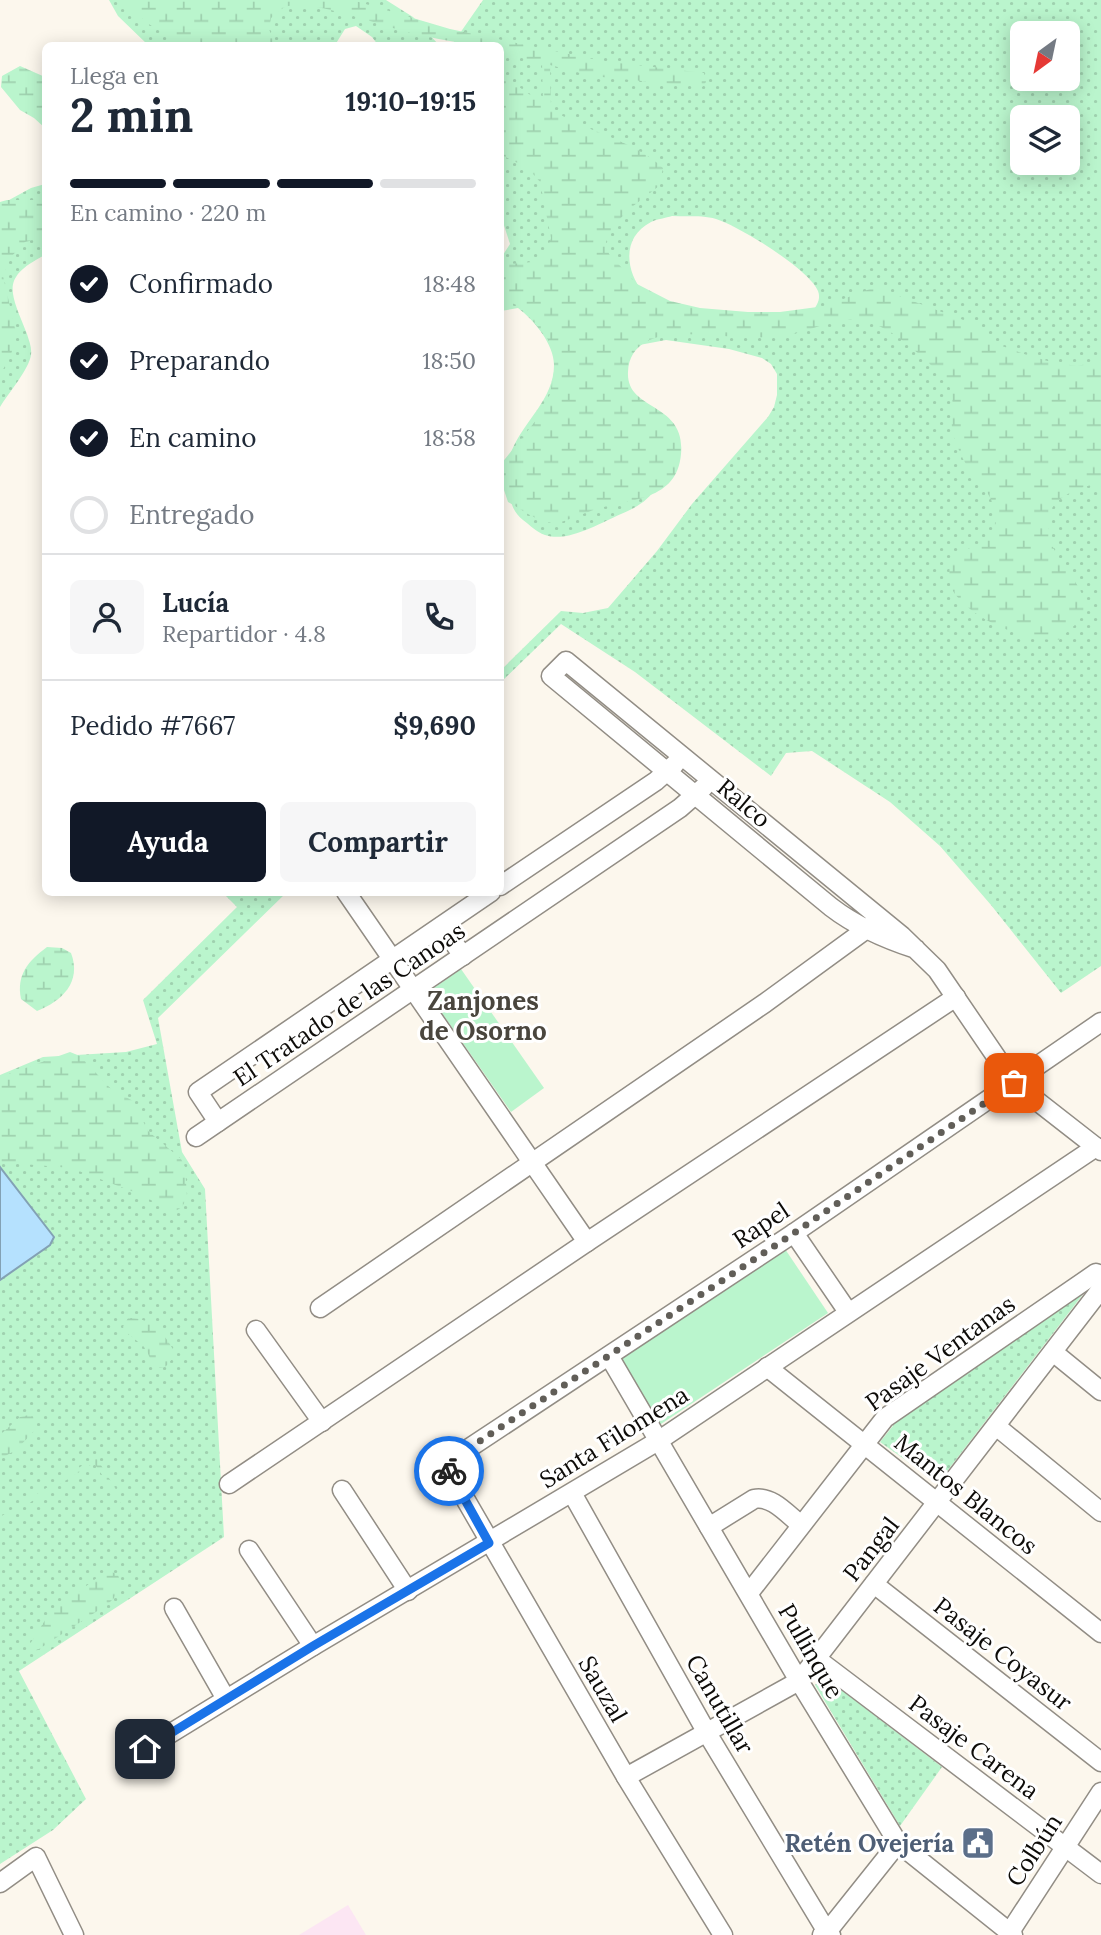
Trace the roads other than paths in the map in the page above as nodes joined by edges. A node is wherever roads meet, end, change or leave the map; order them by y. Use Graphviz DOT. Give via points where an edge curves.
graph roads {
  1 [pos="682,756"];
  2 [pos="668,772"];
  3 [pos="711,779"];
  4 [pos="696,795"];
  5 [pos="504,883"];
  6 [pos="349,896"];
  7 [pos="485,896"];
  8 [pos="872,924"];
  9 [pos="442,926"];
  10 [pos="463,956"];
  11 [pos="393,959"];
  12 [pos="413,989"];
  13 [pos="956,997"];
  14 [pos="1099,1026"];
  15 [pos="1014,1083"];
  16 [pos="218,1122"];
  17 [pos="197,1137"];
  18 [pos="1098,1149"];
  19 [pos="534,1163"];
  20 [pos="794,1233"];
  21 [pos="587,1242"];
  22 [pos="1101,1275"];
  23 [pos="1101,1289"];
  24 [pos="320,1308"];
  25 [pos="848,1312"];
  26 [pos="256,1331"];
  27 [pos="1053,1352"];
  28 [pos="608,1356"];
  29 [pos="767,1367"];
  30 [pos="1101,1391"];
  31 [pos="322,1422"];
  32 [pos="996,1426"];
  33 [pos="659,1441"];
  34 [pos="864,1444"];
  35 [pos="445,1464"];
  36 [pos="229,1484"];
  37 [pos="342,1490"];
  38 [pos="572,1493"];
  39 [pos="937,1502"];
  40 [pos="1101,1511"];
  41 [pos="801,1525"];
  42 [pos="709,1527"];
  43 [pos="489,1543"];
  44 [pos="249,1550"];
  45 [pos="874,1584"];
  46 [pos="408,1591"];
  47 [pos="749,1593"];
  48 [pos="174,1608"];
  49 [pos="1101,1633"];
  50 [pos="313,1646"];
  51 [pos="817,1659"];
  52 [pos="799,1681"];
  53 [pos="226,1699"];
  54 [pos="707,1733"];
  55 [pos="145,1749"];
  56 [pos="1101,1762"];
  57 [pos="626,1777"];
  58 [pos="1101,1792"];
  59 [pos="898,1843"];
  60 [pos="1066,1847"];
  61 [pos="1101,1874"];
  62 [pos="0,1883"];
  63 [pos="827,1934"];
  64 [pos="1010,1934"];
  65 [pos="74,1935"];
  66 [pos="723,1935"];
  1 -- 2 [label="street"];
  1 -- 2 [label="street, Ralco" via="566,661 551,676"];
  1 -- 3 [label="street, Ralco"];
  2 -- 4 [label="street, Ralco"];
  2 -- 5 [label="street"];
  3 -- 4 [label="street, El Tratado de las Canoas"];
  3 -- 8 [label="street, Ralco"];
  4 -- 8 [label="street, Ralco" via="831,907"];
  4 -- 10 [label="street, El Tratado de las Canoas"];
  6 -- 11 [label="street"];
  7 -- 9 [label="street, El Tratado de las Canoas"];
  8 -- 13 [label="street, Ralco" via="930,961"];
  8 -- 19 [label="street"];
  9 -- 10 [label="street"];
  9 -- 11 [label="street, El Tratado de las Canoas"];
  10 -- 12 [label="street, El Tratado de las Canoas"];
  11 -- 12 [label="street"];
  11 -- 16 [label="street, El Tratado de las Canoas" via="198,1092"];
  12 -- 16 [label="street, El Tratado de las Canoas"];
  12 -- 19 [label="street"];
  13 -- 15 [label="street, Ralco"];
  13 -- 21 [label="street"];
  14 -- 15 [label="street, Rapel"];
  15 -- 18 [label="street, Ralco"];
  15 -- 20 [label="street, Rapel"];
  16 -- 17 [label="street, El Tratado de las Canoas"];
  18 -- 25 [label="street, Santa Filomena"];
  19 -- 21 [label="street"];
  19 -- 24 [label="street"];
  20 -- 25 [label="street"];
  20 -- 28 [label="street, Rapel"];
  21 -- 31 [label="street"];
  22 -- 34 [label="street, Pasaje Ventanas" via="1096,1273 884,1418"];
  23 -- 27 [label="street, Pangal"];
  25 -- 29 [label="street, Santa Filomena"];
  26 -- 31 [label="street"];
  27 -- 30 [label="street"];
  27 -- 32 [label="street, Pangal"];
  28 -- 33 [label="street, Pullinque"];
  28 -- 35 [label="street, Rapel"];
  29 -- 33 [label="street, Santa Filomena"];
  29 -- 34 [label="street, Mantos Blancos"];
  31 -- 36 [label="street"];
  32 -- 39 [label="street, Pangal"];
  32 -- 40 [label="street"];
  33 -- 38 [label="street, Santa Filomena"];
  33 -- 42 [label="street, Pullinque"];
  34 -- 39 [label="street, Mantos Blancos"];
  34 -- 41 [label="street, Pasaje Ventanas"];
  35 -- 43 [label="street, Sauzal"];
  37 -- 46 [label="street"];
  38 -- 43 [label="street, Santa Filomena"];
  38 -- 54 [label="street, Canutillar"];
  39 -- 45 [label="street, Pangal"];
  39 -- 49 [label="street, Mantos Blancos"];
  41 -- 42 [label="street" via="762,1498"];
  41 -- 47 [label="street, Pasaje Ventanas"];
  42 -- 47 [label="street, Pullinque"];
  43 -- 46 [label="street, Santa Filomena"];
  43 -- 57 [label="street, Sauzal"];
  44 -- 50 [label="street"];
  45 -- 51 [label="street, Pangal"];
  45 -- 56 [label="street, Pasaje Coyasur"];
  46 -- 50 [label="street, Santa Filomena"];
  47 -- 52 [label="street, Pullinque"];
  48 -- 53 [label="street"];
  50 -- 53 [label="street, Santa Filomena"];
  51 -- 52 [label="street, Pangal"];
  51 -- 60 [label="street, Pasaje Carena"];
  52 -- 54 [label="street, Pangal"];
  52 -- 59 [label="street, Pullinque"];
  53 -- 55 [label="street, Santa Filomena"];
  54 -- 57 [label="street, Pangal"];
  54 -- 63 [label="street, Canutillar"];
  57 -- 66 [label="street, Sauzal"];
  58 -- 60 [label="street, Colbún"];
  59 -- 63 [label="street"];
  59 -- 64 [label="street, Pullinque"];
  60 -- 61 [label="street, Pasaje Carena"];
  60 -- 64 [label="street, Colbún"];
  62 -- 65 [label="street" via="36,1857"];
}
